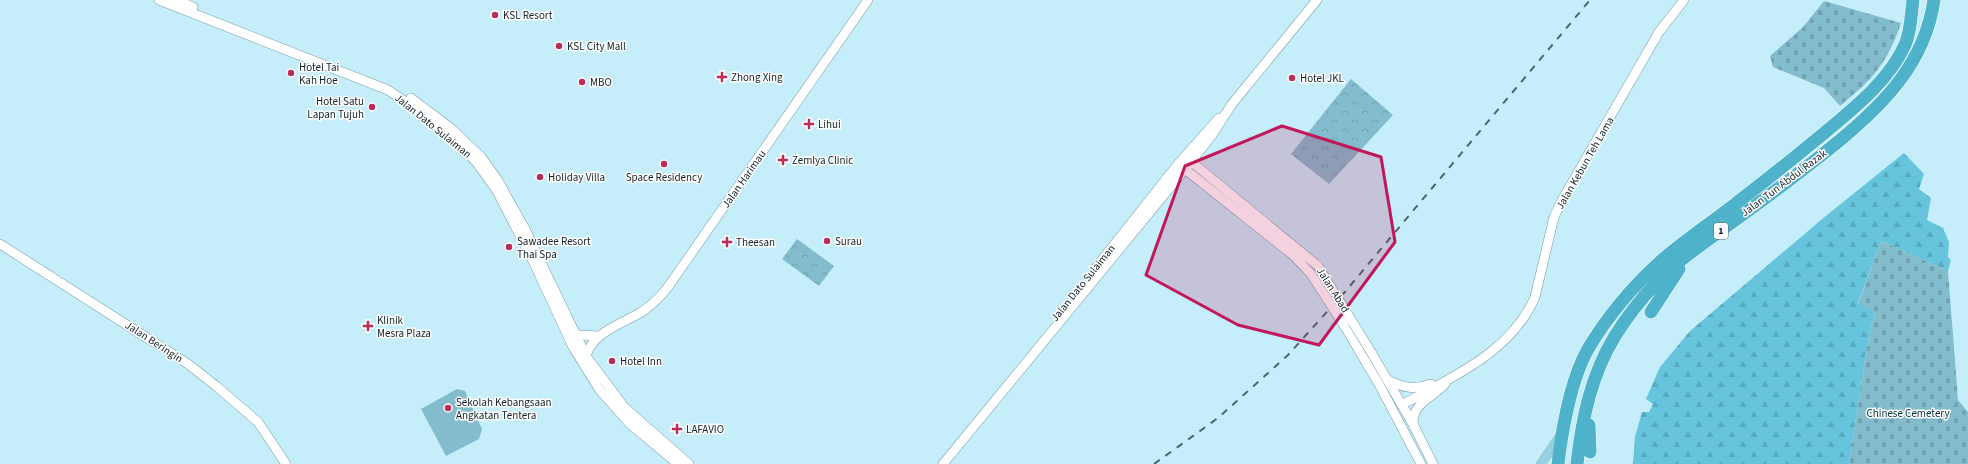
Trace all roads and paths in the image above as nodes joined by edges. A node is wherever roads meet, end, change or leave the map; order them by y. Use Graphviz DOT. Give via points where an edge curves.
graph roads {
  1 [pos="159,0"];
  2 [pos="176,0"];
  3 [pos="868,0"];
  4 [pos="1317,0"];
  5 [pos="1684,0"];
  6 [pos="1913,0"];
  7 [pos="1934,0"];
  8 [pos="1188,159"];
  9 [pos="1182,167"];
  10 [pos="0,244"];
  11 [pos="1694,250"];
  12 [pos="1651,312"];
  13 [pos="573,331"];
  14 [pos="599,336"];
  15 [pos="586,356"];
  16 [pos="1596,373"];
  17 [pos="1451,377"];
  18 [pos="1387,379"];
  19 [pos="1380,386"];
  20 [pos="1402,404"];
  21 [pos="1413,424"];
  22 [pos="1562,433"];
  23 [pos="1590,452"];
  24 [pos="286,464"];
  25 [pos="678,464"];
  26 [pos="689,464"];
  27 [pos="936,464"];
  28 [pos="943,464"];
  29 [pos="1421,464"];
  30 [pos="1433,464"];
  31 [pos="1541,464"];
  32 [pos="1558,464"];
  33 [pos="1577,464"];
  1 -- 25 [label="street, Jalan Dato Sulaiman" via="388,90 460,145 497,191 573,347 599,389 629,423"];
  2 -- 13 [label="street, Jalan Dato Sulaiman" via="382,82 414,100 452,129 482,158 497,179 525,229"];
  3 -- 14 [label="street, Jalan Harimau" via="668,287 645,310"];
  4 -- 8 [label="street, Jalan Dato Sulaiman" via="1232,104 1212,135"];
  5 -- 17 [label="street, Jalan Kebun Teh Lama" via="1659,32 1561,202 1554,217 1535,298 1530,309 1502,344"];
  6 -- 22 [label="highway, Jalan Tun Abdul Razak / 1" via="1908,38 1892,66 1871,92 1783,166 1662,260 1629,294 1588,350 1577,377"];
  7 -- 11 [label="highway, Jalan Tun Abdul Razak / 1" via="1925,36 1911,63 1872,113 1802,172"];
  8 -- 9 [label="street, Jalan Dato Sulaiman"];
  8 -- 18 [label="street, Jalan Abad, bridge" via="1318,266"];
  9 -- 19 [label="street, bridge" via="1294,256 1311,274"];
  9 -- 27 [label="street, Jalan Dato Sulaiman"];
  9 -- 28 [label="street, Jalan Dato Sulaiman"];
  10 -- 24 [label="street, Jalan Beringin" via="188,364 258,422"];
  11 -- 12 [label="highway"];
  11 -- 16 [label="highway, Jalan Tun Abdul Razak / 1" via="1656,283 1634,310 1615,336"];
  13 -- 14 [label="street" via="578,335"];
  13 -- 15 [label="street, Jalan Dato Sulaiman"];
  14 -- 15 [label="street, Jalan Harimau" via="591,344"];
  15 -- 26 [label="street, Jalan Dato Sulaiman" via="624,407"];
  16 -- 23 [label="highway" via="1589,436"];
  16 -- 33 [label="highway, Jalan Tun Abdul Razak / 1" via="1586,410"];
  17 -- 18 [label="street, Jalan Kebun Teh Lama" via="1421,388 1397,385"];
  17 -- 20 [label="street, Jalan Kebun Teh Lama"];
  17 -- 21 [label="street" via="1438,392 1418,406 1413,415"];
  18 -- 20 [label="street, Jalan Abad"];
  19 -- 20 [label="street"];
  19 -- 29 [label="street"];
  20 -- 21 [label="street, Jalan Abad"];
  21 -- 30 [label="street, Jalan Abad"];
  22 -- 31 [label="main road"];
  22 -- 32 [label="highway, Jalan Tun Abdul Razak / 1"];
}
